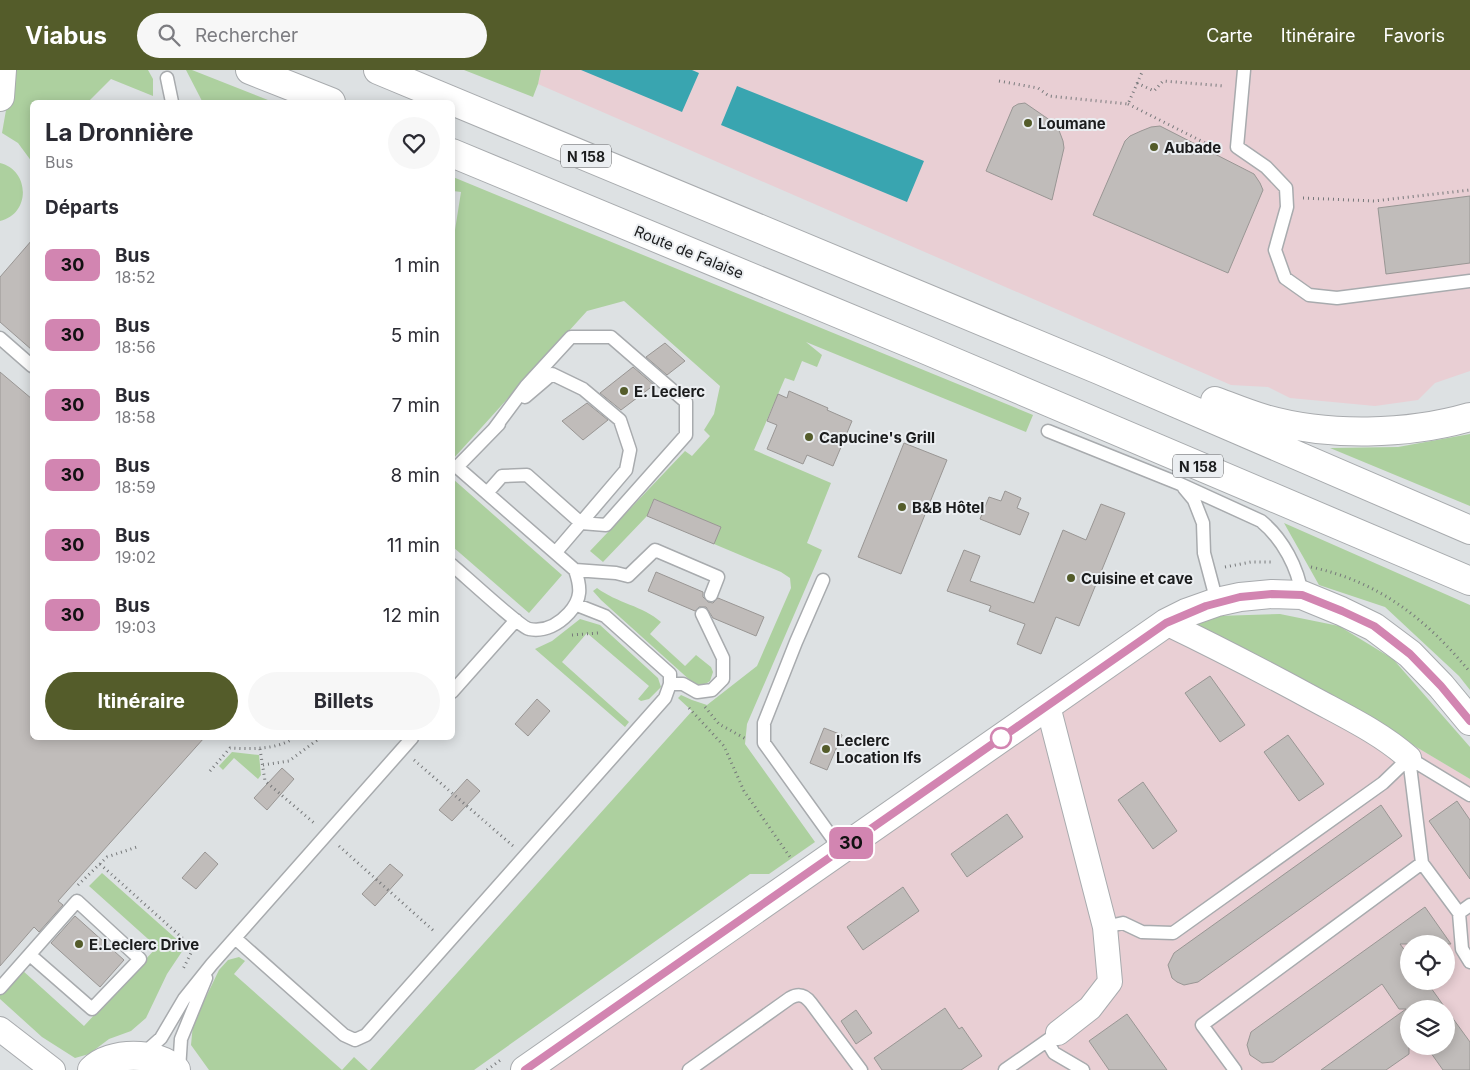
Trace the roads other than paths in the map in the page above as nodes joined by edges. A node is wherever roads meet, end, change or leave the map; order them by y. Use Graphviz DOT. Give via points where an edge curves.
graph roads {
  1 [pos="2,70"];
  2 [pos="250,70"];
  3 [pos="378,70"];
  4 [pos="1244,70"];
  5 [pos="167,78"];
  6 [pos="0,97"];
  7 [pos="172,100"];
  8 [pos="326,100"];
  9 [pos="450,100"];
  10 [pos="455,102"];
  11 [pos="455,154"];
  12 [pos="1470,281"];
  13 [pos="0,338"];
  14 [pos="30,364"];
  15 [pos="1099,370"];
  16 [pos="1470,417"];
  17 [pos="494,429"];
  18 [pos="1048,431"];
  19 [pos="455,467"];
  20 [pos="1180,484"];
  21 [pos="487,493"];
  22 [pos="581,523"];
  23 [pos="1470,530"];
  24 [pos="556,552"];
  25 [pos="455,567"];
  26 [pos="575,570"];
  27 [pos="823,580"];
  28 [pos="1470,581"];
  29 [pos="711,595"];
  30 [pos="1302,595"];
  31 [pos="1217,602"];
  32 [pos="577,604"];
  33 [pos="702,614"];
  34 [pos="516,620"];
  35 [pos="1166,623"];
  36 [pos="669,688"];
  37 [pos="455,689"];
  38 [pos="1048,706"];
  39 [pos="1470,721"];
  40 [pos="410,740"];
  41 [pos="1409,758"];
  42 [pos="1470,795"];
  43 [pos="841,850"];
  44 [pos="1422,863"];
  45 [pos="1470,906"];
  46 [pos="1459,913"];
  47 [pos="1104,927"];
  48 [pos="235,938"];
  49 [pos="30,955"];
  50 [pos="1470,962"];
  51 [pos="212,964"];
  52 [pos="0,988"];
  53 [pos="0,1029"];
  54 [pos="1052,1037"];
  55 [pos="140,1056"];
  56 [pos="537,1067"];
  57 [pos="859,1069"];
  58 [pos="53,1070"];
  59 [pos="92,1070"];
  60 [pos="177,1070"];
  61 [pos="689,1070"];
  62 [pos="1005,1070"];
  63 [pos="1083,1070"];
  64 [pos="1235,1070"];
  1 -- 6 [label="main road"];
  2 -- 8 [label="main road"];
  3 -- 9 [label="main road, N 158"];
  4 -- 12 [label="lane" via="1237,148 1266,167 1286,192 1287,207 1275,250 1285,278 1308,295 1337,298"];
  5 -- 7 [label="lane"];
  10 -- 15 [label="main road, N 158"];
  11 -- 28 [label="main road, Route de Falaise / N 158"];
  13 -- 14 [label="lane"];
  15 -- 16 [label="main road, N 158" via="1146,373 1266,420 1309,428 1356,432 1422,428"];
  15 -- 23 [label="main road, N 158"];
  17 -- 19 [label="lane"];
  17 -- 22 [label="lane" via="552,374 583,389 620,420 630,450 626,470"];
  17 -- 22 [label="lane" via="526,386 571,336 611,337 686,402 686,435 606,525"];
  18 -- 20 [label="lane"];
  19 -- 21 [label="lane"];
  20 -- 30 [label="lane" via="1262,521 1271,529 1300,579"];
  20 -- 31 [label="lane" via="1194,500 1203,523 1204,553"];
  21 -- 22 [label="lane" via="502,476 527,475"];
  21 -- 24 [label="lane"];
  22 -- 24 [label="lane"];
  24 -- 26 [label="lane"];
  25 -- 34 [label="lane"];
  26 -- 29 [label="lane" via="628,576 655,550 718,577"];
  26 -- 32 [label="lane" via="580,586"];
  27 -- 43 [label="lane" via="764,723 764,743"];
  30 -- 31 [label="main road" via="1272,594"];
  30 -- 39 [label="main road" via="1374,626 1410,654"];
  31 -- 35 [label="main road"];
  32 -- 34 [label="lane" via="562,620 544,630 527,629"];
  32 -- 36 [label="lane" via="605,616 670,674"];
  33 -- 36 [label="lane" via="723,658 723,679 712,690 697,692 683,684"];
  34 -- 37 [label="lane"];
  35 -- 38 [label="main road"];
  35 -- 41 [label="street" via="1337,712 1394,744"];
  36 -- 48 [label="lane" via="665,698 366,1035 355,1040 344,1036"];
  38 -- 43 [label="main road"];
  38 -- 47 [label="street"];
  40 -- 48 [label="lane"];
  41 -- 42 [label="lane"];
  41 -- 44 [label="lane"];
  41 -- 47 [label="lane" via="1383,783 1173,933 1142,932 1123,923"];
  43 -- 56 [label="main road"];
  44 -- 46 [label="lane"];
  44 -- 64 [label="lane" via="1202,1025"];
  45 -- 46 [label="lane"];
  46 -- 50 [label="lane" via="1462,949"];
  47 -- 54 [label="street" via="1110,982 1090,1008"];
  48 -- 51 [label="lane"];
  49 -- 49 [label="lane" via="92,1009 140,959 77,901"];
  49 -- 52 [label="lane"];
  51 -- 55 [label="lane" via="184,999 161,1038"];
  51 -- 60 [label="lane" via="181,1039"];
  53 -- 58 [label="street"];
  54 -- 62 [label="lane"];
  54 -- 63 [label="lane" via="1054,1053"];
  55 -- 59 [label="main road" via="118,1056"];
  55 -- 60 [label="main road" via="149,1056"];
  57 -- 61 [label="lane" via="811,1003 801,995 790,998"];
}
